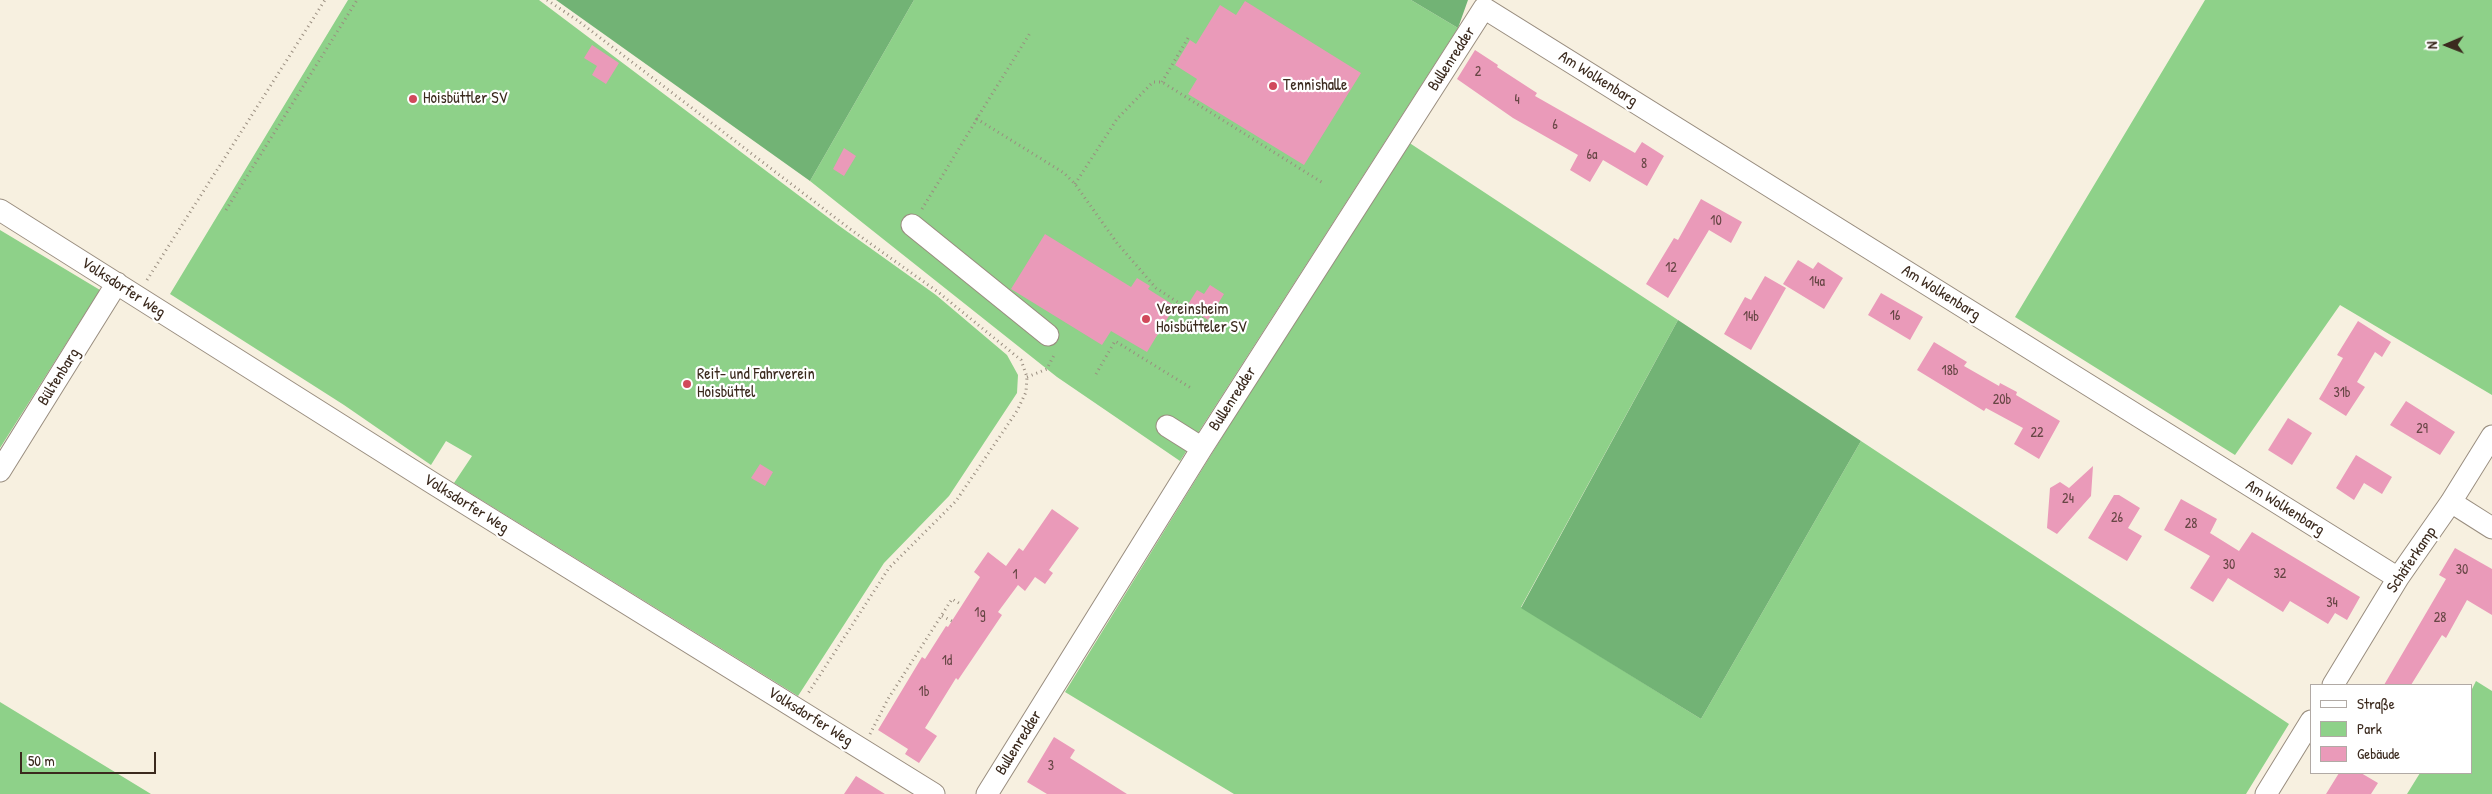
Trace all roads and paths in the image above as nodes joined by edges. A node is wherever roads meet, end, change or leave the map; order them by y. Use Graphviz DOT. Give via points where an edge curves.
graph roads {
  1 [pos="325,0"];
  2 [pos="358,0"];
  3 [pos="546,0"];
  4 [pos="1484,8"];
  5 [pos="1030,34"];
  6 [pos="1188,38"];
  7 [pos="1162,82"];
  8 [pos="977,119"];
  9 [pos="972,127"];
  10 [pos="1323,183"];
  11 [pos="1075,184"];
  12 [pos="928,199"];
  13 [pos="0,210"];
  14 [pos="226,210"];
  15 [pos="912,225"];
  16 [pos="117,283"];
  17 [pos="137,296"];
  18 [pos="1226,334"];
  19 [pos="1053,340"];
  20 [pos="1096,374"];
  21 [pos="1027,378"];
  22 [pos="1191,388"];
  23 [pos="1167,426"];
  24 [pos="2492,436"];
  25 [pos="1202,448"];
  26 [pos="0,471"];
  27 [pos="2451,502"];
  28 [pos="2492,528"];
  29 [pos="2398,578"];
  30 [pos="962,605"];
  31 [pos="942,616"];
  32 [pos="952,621"];
  33 [pos="2334,684"];
  34 [pos="798,709"];
  35 [pos="2310,723"];
  36 [pos="862,750"];
  37 [pos="934,794"];
  38 [pos="987,794"];
  39 [pos="2266,794"];
  1 -- 17 [label="path"];
  2 -- 14 [label="path"];
  3 -- 21 [label="path" via="938,292 1021,360"];
  4 -- 25 [label="street, Bullenredder"];
  4 -- 29 [label="street, Am Wolkenbarg"];
  5 -- 8 [label="path"];
  6 -- 7 [label="path"];
  7 -- 10 [label="path"];
  7 -- 11 [label="path" via="1153,82 1117,119"];
  8 -- 9 [label="path"];
  8 -- 11 [label="path" via="1064,173"];
  9 -- 12 [label="path"];
  9 -- 15 [label="path"];
  11 -- 18 [label="path" via="1117,243 1156,288"];
  13 -- 16 [label="street, Volksdorfer Weg"];
  15 -- 19 [label="street"];
  16 -- 17 [label="street, Volksdorfer Weg"];
  16 -- 26 [label="street, Bültenbarg"];
  17 -- 34 [label="street, Volksdorfer Weg"];
  19 -- 21 [label="path" via="1047,369"];
  20 -- 22 [label="path" via="1115,340"];
  21 -- 34 [label="path" via="1026,392 1017,411 956,501 889,568"];
  23 -- 25 [label="street"];
  24 -- 27 [label="street, Schäferkamp"];
  25 -- 38 [label="street, Bullenredder"];
  27 -- 28 [label="street"];
  27 -- 29 [label="street, Schäferkamp"];
  29 -- 33 [label="street, Schäferkamp"];
  30 -- 31 [label="path" via="952,599"];
  31 -- 32 [label="path"];
  31 -- 36 [label="path" via="888,699"];
  34 -- 36 [label="street, Volksdorfer Weg"];
  35 -- 39 [label="street"];
  36 -- 37 [label="street, Volksdorfer Weg"];
}
